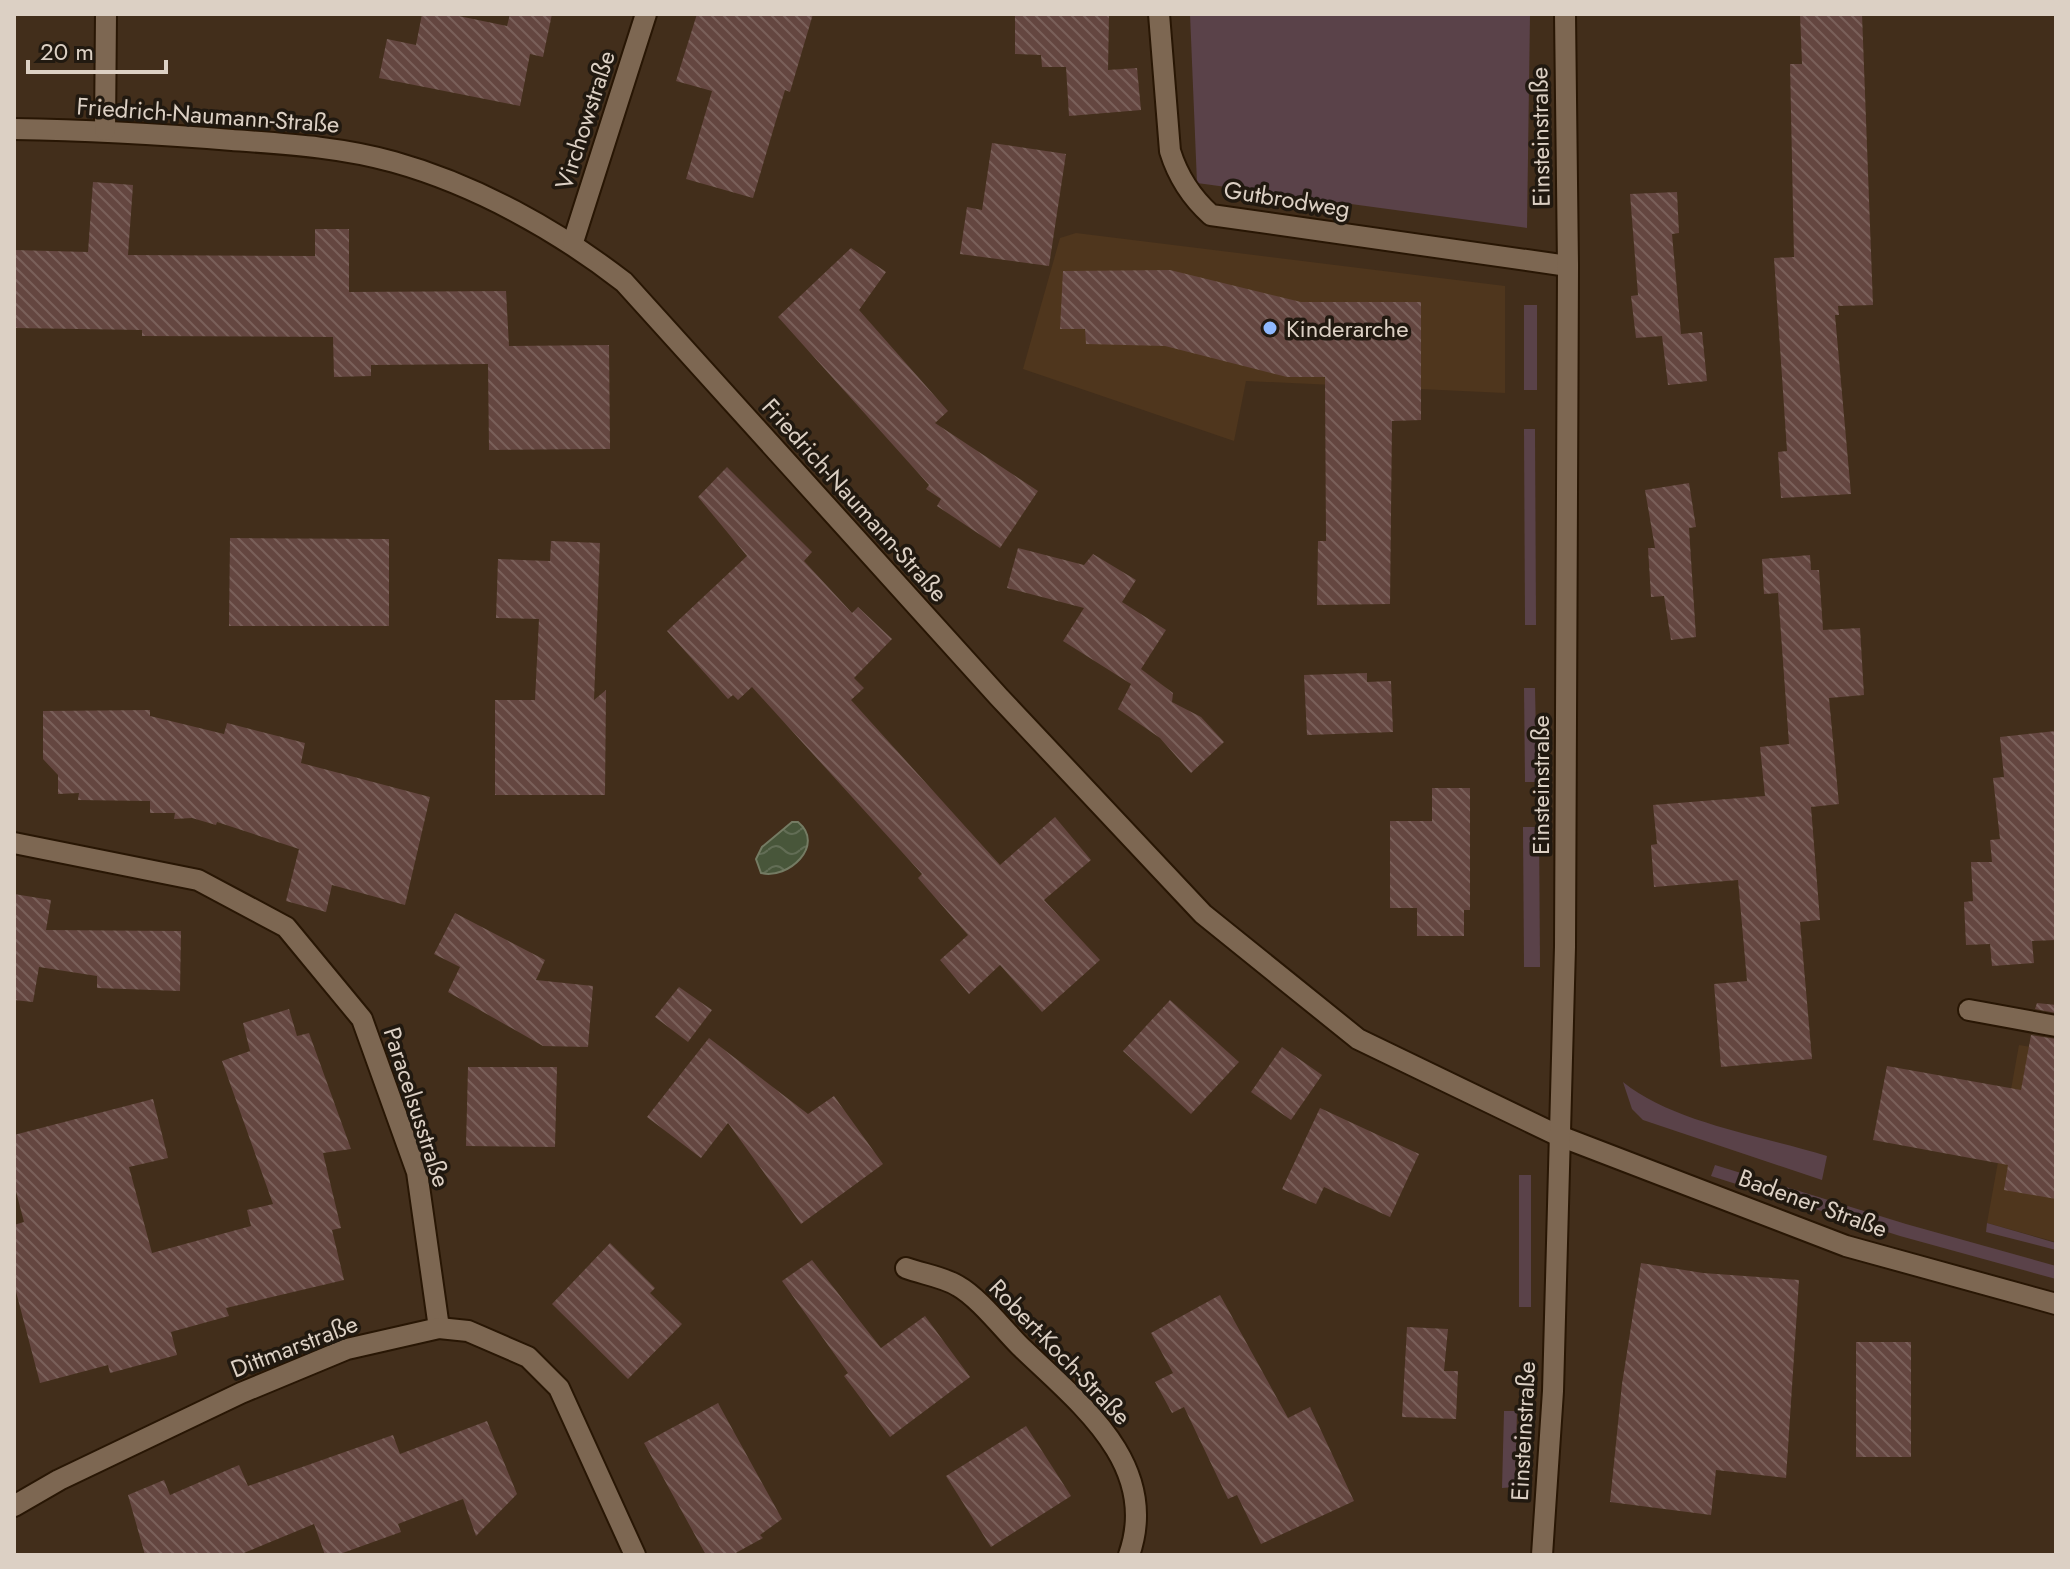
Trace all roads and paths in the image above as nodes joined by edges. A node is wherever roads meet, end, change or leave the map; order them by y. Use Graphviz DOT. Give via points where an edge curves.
graph roads {
  1 [pos="106,14"];
  2 [pos="646,14"];
  3 [pos="1159,14"];
  4 [pos="1565,14"];
  5 [pos="14,129"];
  6 [pos="105,130"];
  7 [pos="573,242"];
  8 [pos="1568,266"];
  9 [pos="14,843"];
  10 [pos="1969,1010"];
  11 [pos="2056,1026"];
  12 [pos="1557,1135"];
  13 [pos="906,1268"];
  14 [pos="2056,1304"];
  15 [pos="439,1328"];
  16 [pos="14,1506"];
  17 [pos="635,1555"];
  18 [pos="1129,1555"];
  19 [pos="1542,1555"];
  1 -- 6 [label="street"];
  2 -- 7 [label="street, Virchowstraße"];
  3 -- 8 [label="street, Gutbrodweg" via="1170,151 1193,199 1211,215"];
  4 -- 8 [label="street, Einsteinstraße"];
  5 -- 6 [label="street, Friedrich-Naumann-Straße"];
  6 -- 7 [label="street, Friedrich-Naumann-Straße" via="328,147 395,162 455,184"];
  7 -- 12 [label="street, Friedrich-Naumann-Straße" via="624,282 1203,914 1358,1039"];
  8 -- 12 [label="street, Einsteinstraße" via="1565,947"];
  9 -- 15 [label="street, Paracelsusstraße" via="198,880 286,927 362,1019 417,1172"];
  10 -- 11 [label="street"];
  12 -- 14 [label="street, Badener Straße" via="1846,1246"];
  12 -- 19 [label="street, Einsteinstraße" via="1553,1391"];
  13 -- 18 [label="street, Robert-Koch-Straße" via="959,1286 1097,1421 1123,1456 1133,1483 1138,1516"];
  15 -- 16 [label="street, Dittmarstraße" via="347,1349 241,1393"];
  15 -- 17 [label="street, Dittmarstraße" via="468,1331 528,1357 559,1388"];
}
